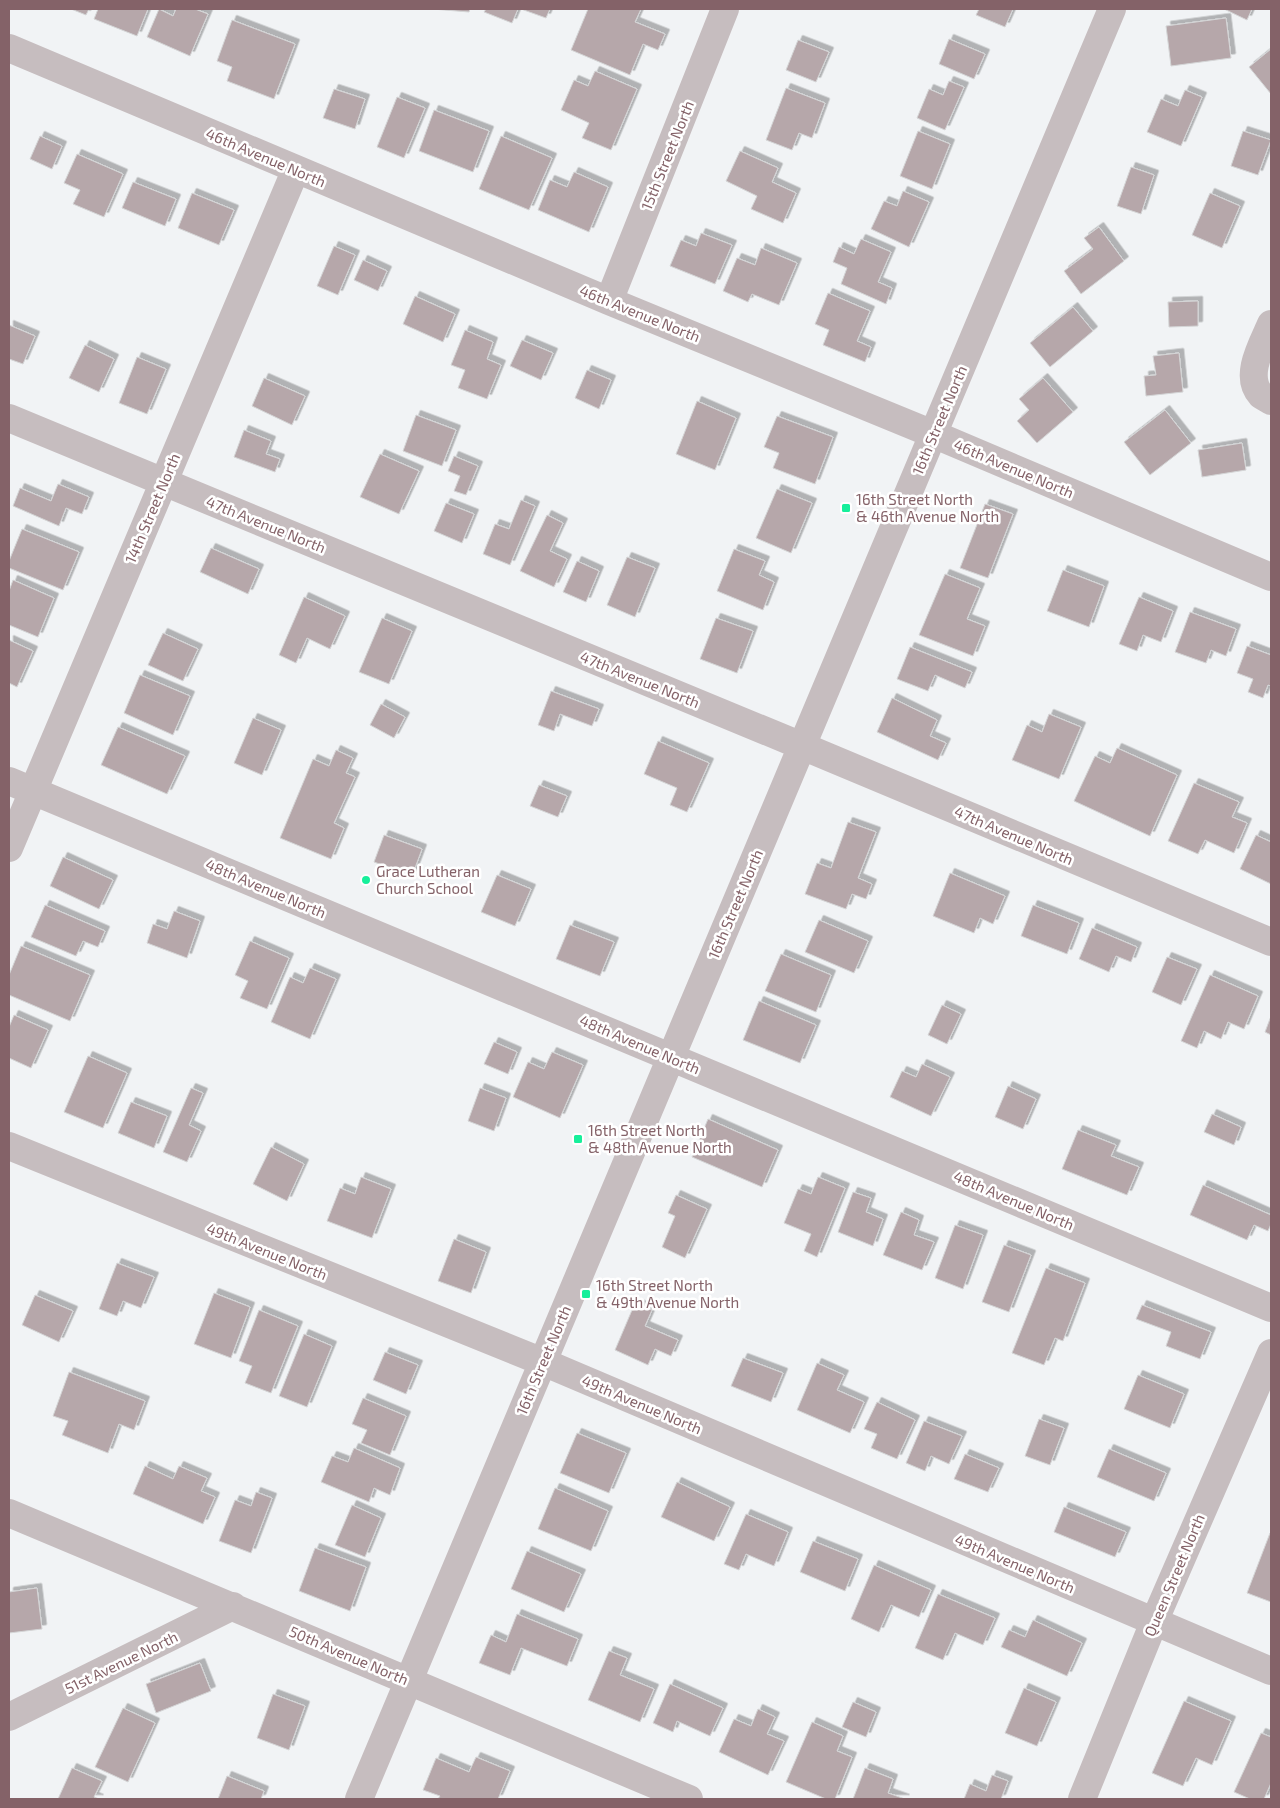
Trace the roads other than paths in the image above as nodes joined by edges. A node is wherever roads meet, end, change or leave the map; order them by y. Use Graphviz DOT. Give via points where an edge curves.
graph roads {
  1 [pos="725,9"];
  2 [pos="1112,9"];
  3 [pos="9,48"];
  4 [pos="296,169"];
  5 [pos="609,300"];
  6 [pos="1271,324"];
  7 [pos="1271,401"];
  8 [pos="9,418"];
  9 [pos="933,434"];
  10 [pos="162,482"];
  11 [pos="1271,577"];
  12 [pos="802,746"];
  13 [pos="21,786"];
  14 [pos="9,848"];
  15 [pos="1271,942"];
  16 [pos="671,1057"];
  17 [pos="9,1146"];
  18 [pos="1271,1308"];
  19 [pos="1271,1353"];
  20 [pos="542,1362"];
  21 [pos="9,1513"];
  22 [pos="233,1606"];
  23 [pos="1154,1622"];
  24 [pos="1271,1671"];
  25 [pos="408,1680"];
  26 [pos="10,1719"];
  27 [pos="359,1799"];
  28 [pos="689,1799"];
  29 [pos="1082,1799"];
  1 -- 5 [label="street, 15th Street North"];
  2 -- 9 [label="street, 16th Street North"];
  3 -- 4 [label="street, 46th Avenue North"];
  4 -- 5 [label="street, 46th Avenue North"];
  4 -- 10 [label="street, 14th Street North"];
  5 -- 9 [label="street, 46th Avenue North"];
  6 -- 7 [label="street" via="1253,374 1260,394"];
  8 -- 10 [label="street, 47th Avenue North"];
  9 -- 11 [label="street, 46th Avenue North"];
  9 -- 12 [label="street, 16th Street North"];
  10 -- 12 [label="street, 47th Avenue North"];
  10 -- 13 [label="street, 14th Street North"];
  12 -- 15 [label="street, 47th Avenue North"];
  12 -- 16 [label="street, 16th Street North"];
  13 -- 14 [label="street, 14th Street North"];
  13 -- 16 [label="street, 48th Avenue North"];
  16 -- 18 [label="street, 48th Avenue North"];
  16 -- 20 [label="street, 16th Street North"];
  17 -- 20 [label="street, 49th Avenue North"];
  19 -- 23 [label="street, Queen Street North"];
  20 -- 23 [label="street, 49th Avenue North"];
  20 -- 25 [label="street, 16th Street North"];
  21 -- 22 [label="street, 50th Avenue North"];
  22 -- 25 [label="street, 50th Avenue North"];
  22 -- 26 [label="street, 51st Avenue North"];
  23 -- 24 [label="street, 49th Avenue North"];
  23 -- 29 [label="street, Queen Street North"];
  25 -- 27 [label="street, 16th Street North"];
  25 -- 28 [label="street, 50th Avenue North"];
}
